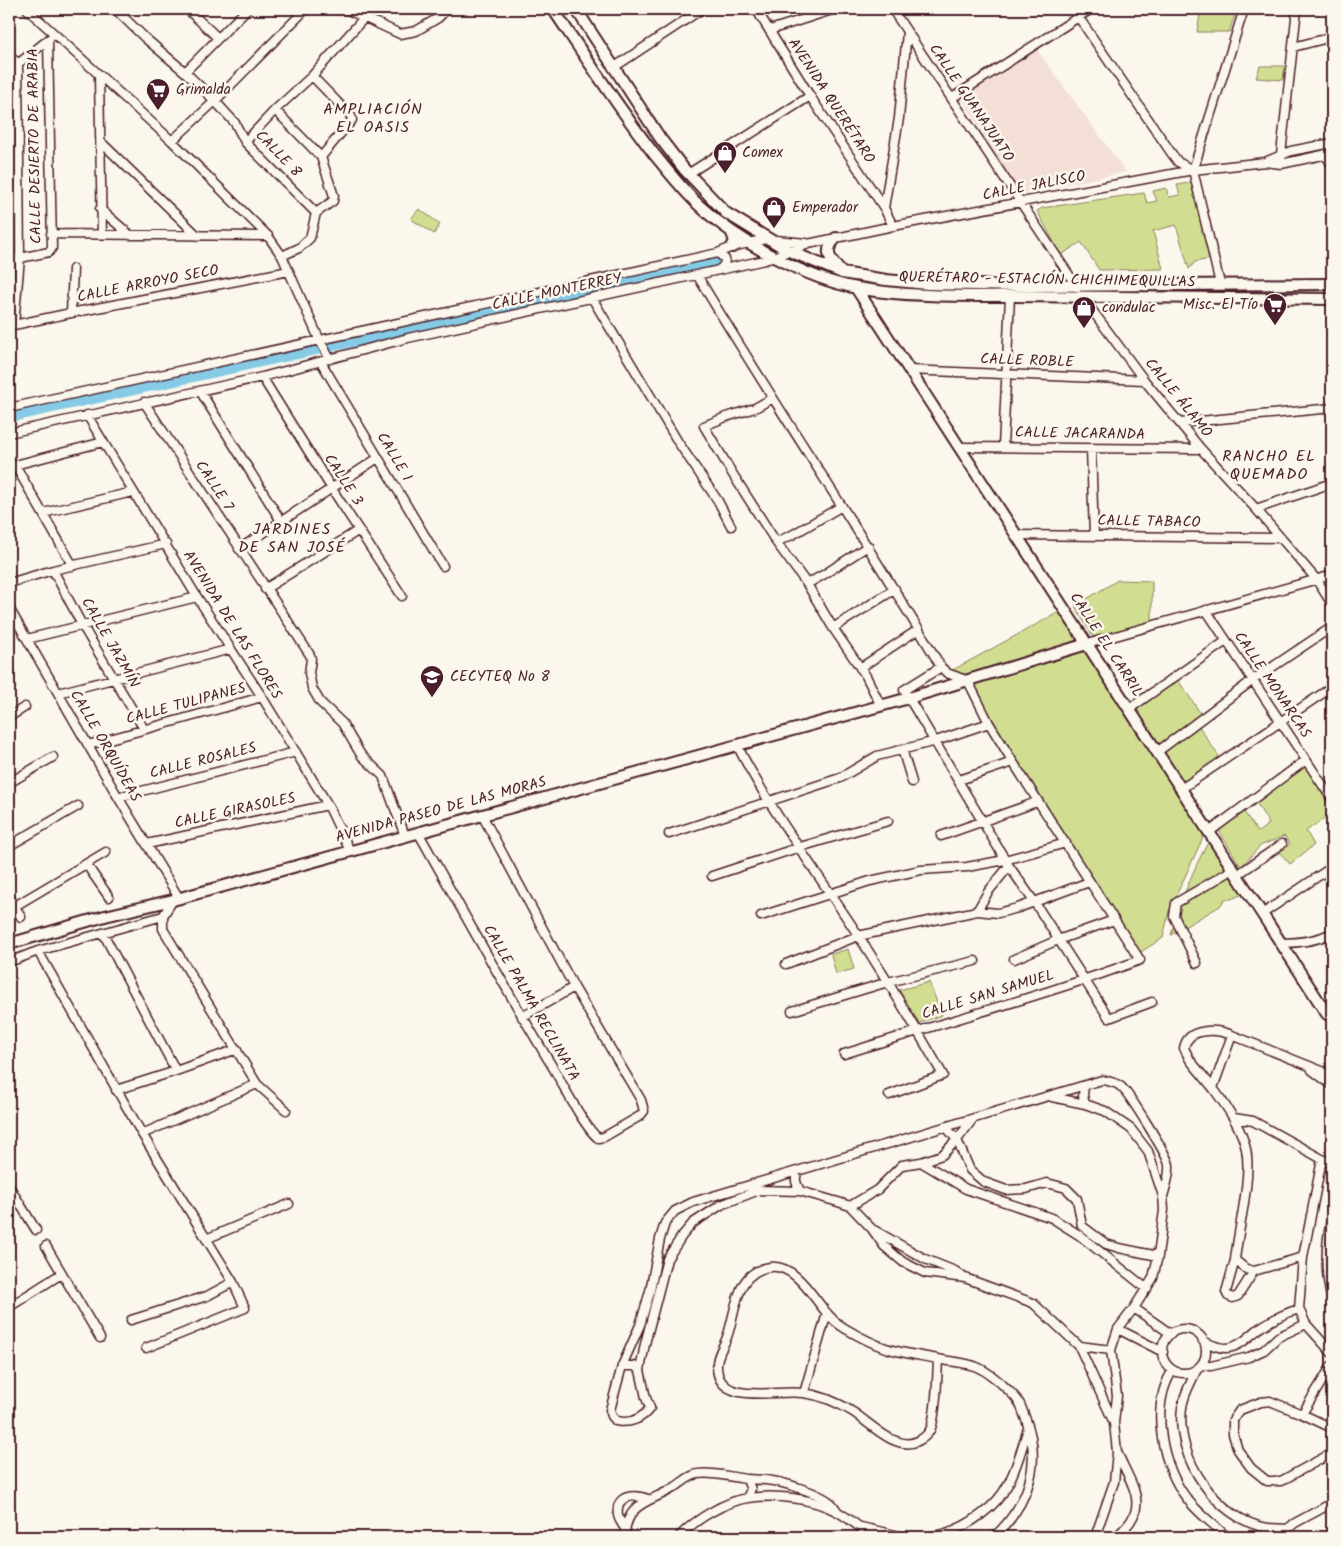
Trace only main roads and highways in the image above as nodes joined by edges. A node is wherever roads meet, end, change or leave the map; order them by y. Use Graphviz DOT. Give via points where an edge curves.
graph roads {
  1 [pos="576,9"];
  2 [pos="555,10"];
  3 [pos="731,230"];
  4 [pos="836,238"];
  5 [pos="732,247"];
  6 [pos="842,273"];
  7 [pos="1332,284"];
  8 [pos="856,288"];
  9 [pos="1332,299"];
  10 [pos="1087,644"];
  11 [pos="9,944"];
  12 [pos="1332,1016"];
  1 -- 6 [label="main road, QUERÉTARO - ESTACIÓN CHICHIMEQUILLAS" via="660,138 688,174 726,213 789,251"];
  2 -- 3 [label="main road, QUERÉTARO - ESTACIÓN CHICHIMEQUILLAS" via="671,176 701,208"];
  3 -- 5 [label="main road"];
  3 -- 8 [label="main road, QUERÉTARO - ESTACIÓN CHICHIMEQUILLAS" via="774,258 813,275"];
  4 -- 6 [label="main road" via="828,248"];
  6 -- 7 [label="main road, QUERÉTARO - ESTACIÓN CHICHIMEQUILLAS" via="928,284 1077,287"];
  8 -- 9 [label="main road, QUERÉTARO - ESTACIÓN CHICHIMEQUILLAS" via="913,294 1083,298"];
  8 -- 10 [label="main road, CALLE EL CARRIL"];
  10 -- 11 [label="main road, AVENIDA PASEO DE LAS MORAS" via="881,706"];
  10 -- 12 [label="main road, CALLE EL CARRIL" via="1327,1014"];
}
